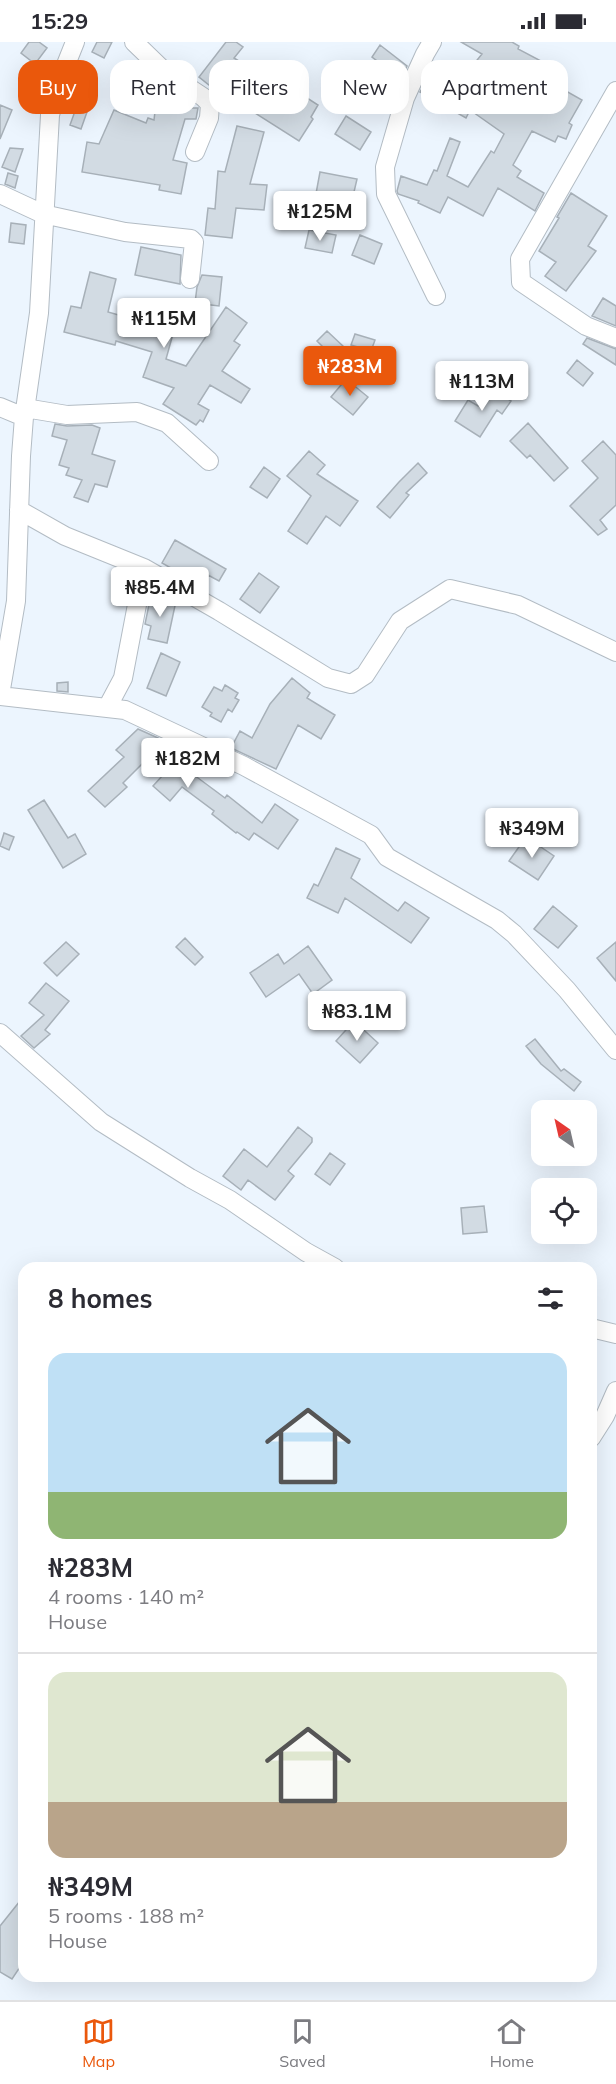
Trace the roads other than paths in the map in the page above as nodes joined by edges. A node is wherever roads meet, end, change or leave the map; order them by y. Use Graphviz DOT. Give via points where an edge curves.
graph roads {
  1 [pos="75,42"];
  2 [pos="134,42"];
  3 [pos="432,42"];
  4 [pos="616,91"];
  5 [pos="195,152"];
  6 [pos="0,194"];
  7 [pos="44,214"];
  8 [pos="190,279"];
  9 [pos="436,296"];
  10 [pos="616,338"];
  11 [pos="0,407"];
  12 [pos="25,413"];
  13 [pos="209,461"];
  14 [pos="19,510"];
  15 [pos="144,568"];
  16 [pos="616,652"];
  17 [pos="0,696"];
  18 [pos="107,708"];
  19 [pos="0,1033"];
  20 [pos="616,1050"];
  21 [pos="324,1262"];
  22 [pos="597,1329"];
  23 [pos="616,1334"];
  24 [pos="616,1391"];
  25 [pos="597,1429"];
  1 -- 7 [label="street" via="50,115"];
  2 -- 5 [label="street" via="165,72 210,104 209,118"];
  3 -- 9 [label="street" via="405,98 385,167 386,194"];
  4 -- 10 [label="street" via="520,259 521,282 586,326"];
  6 -- 7 [label="street"];
  7 -- 8 [label="street" via="125,232 191,239 194,242"];
  7 -- 12 [label="street" via="39,313"];
  11 -- 12 [label="street"];
  12 -- 13 [label="street" via="137,412 167,423"];
  12 -- 14 [label="street"];
  14 -- 15 [label="street" via="65,536"];
  14 -- 17 [label="street" via="16,601"];
  15 -- 16 [label="street" via="328,678 351,684 364,675 400,621 450,589 518,604"];
  15 -- 18 [label="street" via="123,678"];
  17 -- 18 [label="street"];
  18 -- 20 [label="street" via="125,710 244,766 371,835 387,857 478,908 514,934"];
  19 -- 21 [label="street" via="100,1122"];
  22 -- 23 [label="street"];
  24 -- 25 [label="street"];
}
